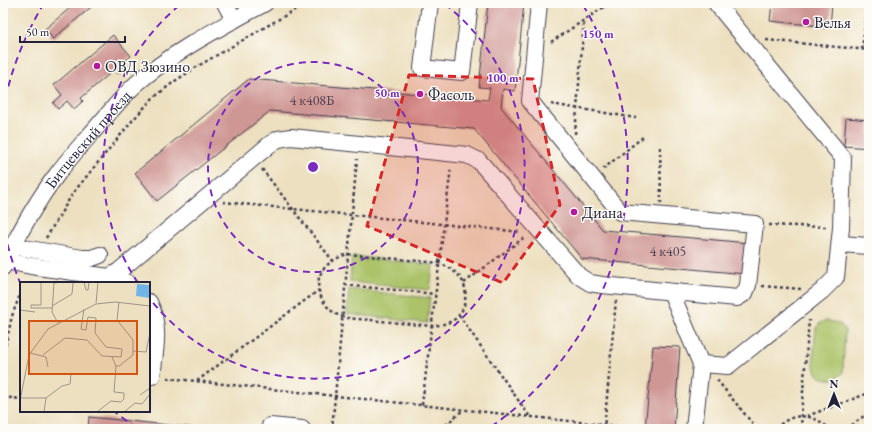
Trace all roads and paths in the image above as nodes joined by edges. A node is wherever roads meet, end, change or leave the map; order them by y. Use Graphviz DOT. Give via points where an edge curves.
graph roads {
  1 [pos="6,3"];
  2 [pos="225,3"];
  3 [pos="264,3"];
  4 [pos="307,3"];
  5 [pos="430,3"];
  6 [pos="470,3"];
  7 [pos="539,3"];
  8 [pos="610,3"];
  9 [pos="716,3"];
  10 [pos="869,15"];
  11 [pos="234,20"];
  12 [pos="584,21"];
  13 [pos="745,38"];
  14 [pos="862,49"];
  15 [pos="869,50"];
  16 [pos="534,53"];
  17 [pos="4,76"];
  18 [pos="530,101"];
  19 [pos="577,108"];
  20 [pos="636,118"];
  21 [pos="643,137"];
  22 [pos="359,144"];
  23 [pos="660,147"];
  24 [pos="452,154"];
  25 [pos="573,154"];
  26 [pos="253,158"];
  27 [pos="592,178"];
  28 [pos="202,200"];
  29 [pos="293,209"];
  30 [pos="352,215"];
  31 [pos="662,216"];
  32 [pos="444,225"];
  33 [pos="778,225"];
  34 [pos="826,227"];
  35 [pos="840,244"];
  36 [pos="12,246"];
  37 [pos="869,246"];
  38 [pos="39,251"];
  39 [pos="348,254"];
  40 [pos="100,255"];
  41 [pos="332,260"];
  42 [pos="4,264"];
  43 [pos="439,264"];
  44 [pos="109,277"];
  45 [pos="125,282"];
  46 [pos="464,283"];
  47 [pos="345,285"];
  48 [pos="748,285"];
  49 [pos="617,287"];
  50 [pos="319,290"];
  51 [pos="671,292"];
  52 [pos="435,294"];
  53 [pos="20,295"];
  54 [pos="816,296"];
  55 [pos="150,304"];
  56 [pos="459,315"];
  57 [pos="342,317"];
  58 [pos="431,326"];
  59 [pos="3,358"];
  60 [pos="702,364"];
  61 [pos="152,376"];
  62 [pos="196,381"];
  63 [pos="869,392"];
  64 [pos="335,396"];
  65 [pos="3,398"];
  66 [pos="20,399"];
  67 [pos="422,405"];
  68 [pos="464,409"];
  69 [pos="869,412"];
  70 [pos="801,416"];
  71 [pos="807,416"];
  72 [pos="530,417"];
  73 [pos="604,424"];
  74 [pos="270,426"];
  75 [pos="302,429"];
  76 [pos="332,429"];
  77 [pos="441,429"];
  78 [pos="604,429"];
  79 [pos="646,429"];
  80 [pos="694,429"];
  81 [pos="757,429"];
  82 [pos="776,429"];
  83 [pos="802,429"];
  84 [pos="829,429"];
  85 [pos="847,429"];
  1 -- 17 [label="path"];
  2 -- 11 [label="street"];
  3 -- 11 [label="street, Битцевский проезд"];
  4 -- 38 [label="path" via="198,66 153,98 73,193"];
  5 -- 6 [label="street" via="422,68 462,72"];
  7 -- 16 [label="street"];
  8 -- 12 [label="path"];
  9 -- 13 [label="street"];
  10 -- 14 [label="path" via="866,18"];
  11 -- 36 [label="street, Битцевский проезд" via="178,53 124,96 58,172 27,218"];
  12 -- 16 [label="path"];
  12 -- 19 [label="path"];
  13 -- 14 [label="path"];
  13 -- 35 [label="street" via="843,158"];
  14 -- 15 [label="path"];
  16 -- 18 [label="street"];
  18 -- 19 [label="path"];
  18 -- 25 [label="street"];
  19 -- 20 [label="path"];
  19 -- 25 [label="path"];
  21 -- 27 [label="path"];
  22 -- 24 [label="street"];
  22 -- 26 [label="street" via="291,137 278,140"];
  22 -- 30 [label="path"];
  23 -- 31 [label="path"];
  24 -- 32 [label="path"];
  24 -- 49 [label="street" via="467,155 479,162 579,276 590,283"];
  25 -- 27 [label="street"];
  26 -- 28 [label="street"];
  26 -- 29 [label="path"];
  27 -- 31 [label="street" via="620,212"];
  28 -- 29 [label="path"];
  28 -- 44 [label="street"];
  29 -- 30 [label="path"];
  29 -- 41 [label="path"];
  30 -- 32 [label="path"];
  30 -- 39 [label="path"];
  31 -- 48 [label="street" via="755,224"];
  32 -- 43 [label="path"];
  32 -- 46 [label="path" via="529,233"];
  33 -- 34 [label="path"];
  35 -- 37 [label="street"];
  35 -- 54 [label="street" via="836,277"];
  36 -- 38 [label="street"];
  36 -- 42 [label="street, Битцевский проезд"];
  38 -- 40 [label="street" via="82,258"];
  39 -- 41 [label="path"];
  39 -- 43 [label="path"];
  39 -- 47 [label="path"];
  41 -- 50 [label="path" via="321,273 318,280"];
  42 -- 44 [label="street"];
  43 -- 46 [label="path" via="448,267"];
  43 -- 52 [label="path"];
  44 -- 45 [label="street"];
  46 -- 56 [label="path" via="466,296"];
  47 -- 52 [label="path"];
  47 -- 57 [label="path"];
  48 -- 51 [label="street" via="745,293 737,298"];
  48 -- 54 [label="path"];
  49 -- 51 [label="street"];
  49 -- 73 [label="path"];
  50 -- 57 [label="path" via="328,307"];
  50 -- 62 [label="path"];
  51 -- 60 [label="street"];
  52 -- 58 [label="path"];
  53 -- 59 [label="path" via="12,316"];
  54 -- 60 [label="street" via="728,366"];
  54 -- 70 [label="path"];
  55 -- 61 [label="street" via="157,341"];
  56 -- 58 [label="path" via="443,325"];
  56 -- 72 [label="path"];
  57 -- 58 [label="path"];
  57 -- 64 [label="path"];
  58 -- 67 [label="path"];
  60 -- 80 [label="street"];
  60 -- 81 [label="path"];
  61 -- 62 [label="path"];
  62 -- 64 [label="path"];
  63 -- 71 [label="path"];
  64 -- 67 [label="path"];
  64 -- 76 [label="path"];
  65 -- 66 [label="path"];
  67 -- 68 [label="path"];
  68 -- 72 [label="path"];
  68 -- 77 [label="path"];
  69 -- 85 [label="path"];
  70 -- 71 [label="path"];
  70 -- 82 [label="path" via="784,421"];
  70 -- 83 [label="path"];
  71 -- 84 [label="path" via="816,418"];
  72 -- 73 [label="path"];
  73 -- 78 [label="path"];
  73 -- 79 [label="path"];
  74 -- 75 [label="street"];
}
